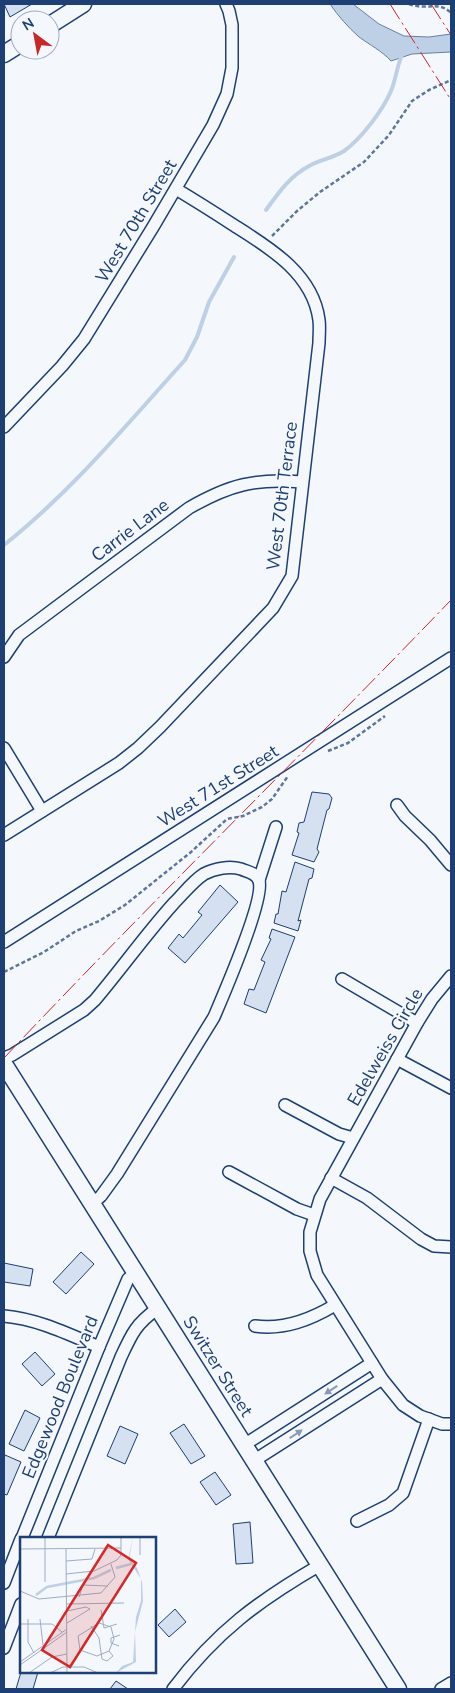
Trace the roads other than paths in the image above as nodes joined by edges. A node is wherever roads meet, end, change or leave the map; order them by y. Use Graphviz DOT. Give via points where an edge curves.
graph roads {
  1 [pos="83,4"];
  2 [pos="226,4"];
  3 [pos="60,19"];
  4 [pos="176,189"];
  5 [pos="4,427"];
  6 [pos="302,482"];
  7 [pos="4,657"];
  8 [pos="451,658"];
  9 [pos="4,748"];
  10 [pos="397,805"];
  11 [pos="42,811"];
  12 [pos="276,827"];
  13 [pos="4,835"];
  14 [pos="451,865"];
  15 [pos="259,880"];
  16 [pos="4,942"];
  17 [pos="451,976"];
  18 [pos="342,979"];
  19 [pos="417,1022"];
  20 [pos="4,1058"];
  21 [pos="398,1059"];
  22 [pos="4,1064"];
  23 [pos="451,1088"];
  24 [pos="285,1105"];
  25 [pos="353,1138"];
  26 [pos="229,1172"];
  27 [pos="331,1178"];
  28 [pos="92,1204"];
  29 [pos="314,1214"];
  30 [pos="451,1247"];
  31 [pos="135,1273"];
  32 [pos="335,1305"];
  33 [pos="158,1308"];
  34 [pos="4,1316"];
  35 [pos="255,1326"];
  36 [pos="98,1347"];
  37 [pos="372,1364"];
  38 [pos="382,1379"];
  39 [pos="429,1419"];
  40 [pos="451,1424"];
  41 [pos="244,1445"];
  42 [pos="255,1460"];
  43 [pos="357,1521"];
  44 [pos="22,1537"];
  45 [pos="48,1537"];
  46 [pos="20,1542"];
  47 [pos="320,1565"];
  48 [pos="4,1582"];
  49 [pos="20,1607"];
  50 [pos="4,1648"];
  51 [pos="451,1683"];
  52 [pos="173,1689"];
  53 [pos="398,1689"];
  54 [pos="441,1689"];
  1 -- 3 [label="street"];
  2 -- 4 [label="street, West 70th Street" via="230,11 233,52 230,83 213,125"];
  4 -- 5 [label="street, West 70th Street" via="84,339"];
  4 -- 6 [label="street, West 70th Terrace" via="285,261 312,298 319,320 319,343"];
  6 -- 7 [label="street, Carrie Lane" via="242,484 189,508 19,635"];
  6 -- 11 [label="street, West 70th Terrace" via="292,576 273,608 138,748"];
  8 -- 16 [label="street, West 71st Street"];
  9 -- 11 [label="street"];
  10 -- 14 [label="street"];
  11 -- 13 [label="street, West 70th Terrace"];
  12 -- 15 [label="street"];
  15 -- 20 [label="street" via="253,873 237,868 219,868 205,874 163,916 95,1000"];
  15 -- 28 [label="street" via="260,889 252,921 214,1017 117,1174"];
  17 -- 19 [label="street, Edelweiss Circle"];
  18 -- 19 [label="street"];
  19 -- 21 [label="street, Edelweiss Circle"];
  21 -- 23 [label="street"];
  21 -- 25 [label="street, Edelweiss Circle"];
  22 -- 28 [label="street, Switzer Street"];
  24 -- 25 [label="street" via="339,1134"];
  25 -- 27 [label="street, Edelweiss Circle"];
  26 -- 29 [label="street" via="297,1209"];
  27 -- 29 [label="street, Edelweiss Circle"];
  27 -- 30 [label="street" via="367,1198 421,1239 434,1246"];
  28 -- 31 [label="street, Switzer Street"];
  29 -- 32 [label="street, Edelweiss Circle" via="310,1251 317,1275"];
  31 -- 33 [label="street, Switzer Street"];
  31 -- 36 [label="street, Edgewood Boulevard" via="128,1279"];
  32 -- 35 [label="street" via="304,1322 265,1328"];
  32 -- 37 [label="street, Edelweiss Circle"];
  33 -- 41 [label="street, Switzer Street"];
  33 -- 45 [label="street" via="134,1329"];
  34 -- 36 [label="street" via="46,1324"];
  36 -- 44 [label="street, Edgewood Boulevard"];
  37 -- 38 [label="street, Edelweiss Circle"];
  37 -- 41 [label="street, one-way"];
  38 -- 39 [label="street, Edelweiss Circle" via="403,1405"];
  42 -- 38 [label="street, one-way"];
  39 -- 40 [label="street, Edelweiss Circle"];
  39 -- 43 [label="street" via="403,1493 389,1505"];
  41 -- 42 [label="street, Switzer Street"];
  42 -- 47 [label="street, Switzer Street"];
  46 -- 48 [label="street, Edgewood Boulevard"];
  47 -- 52 [label="street" via="253,1607 222,1633"];
  47 -- 53 [label="street, Switzer Street"];
  49 -- 50 [label="street"];
  51 -- 54 [label="street"];
}
